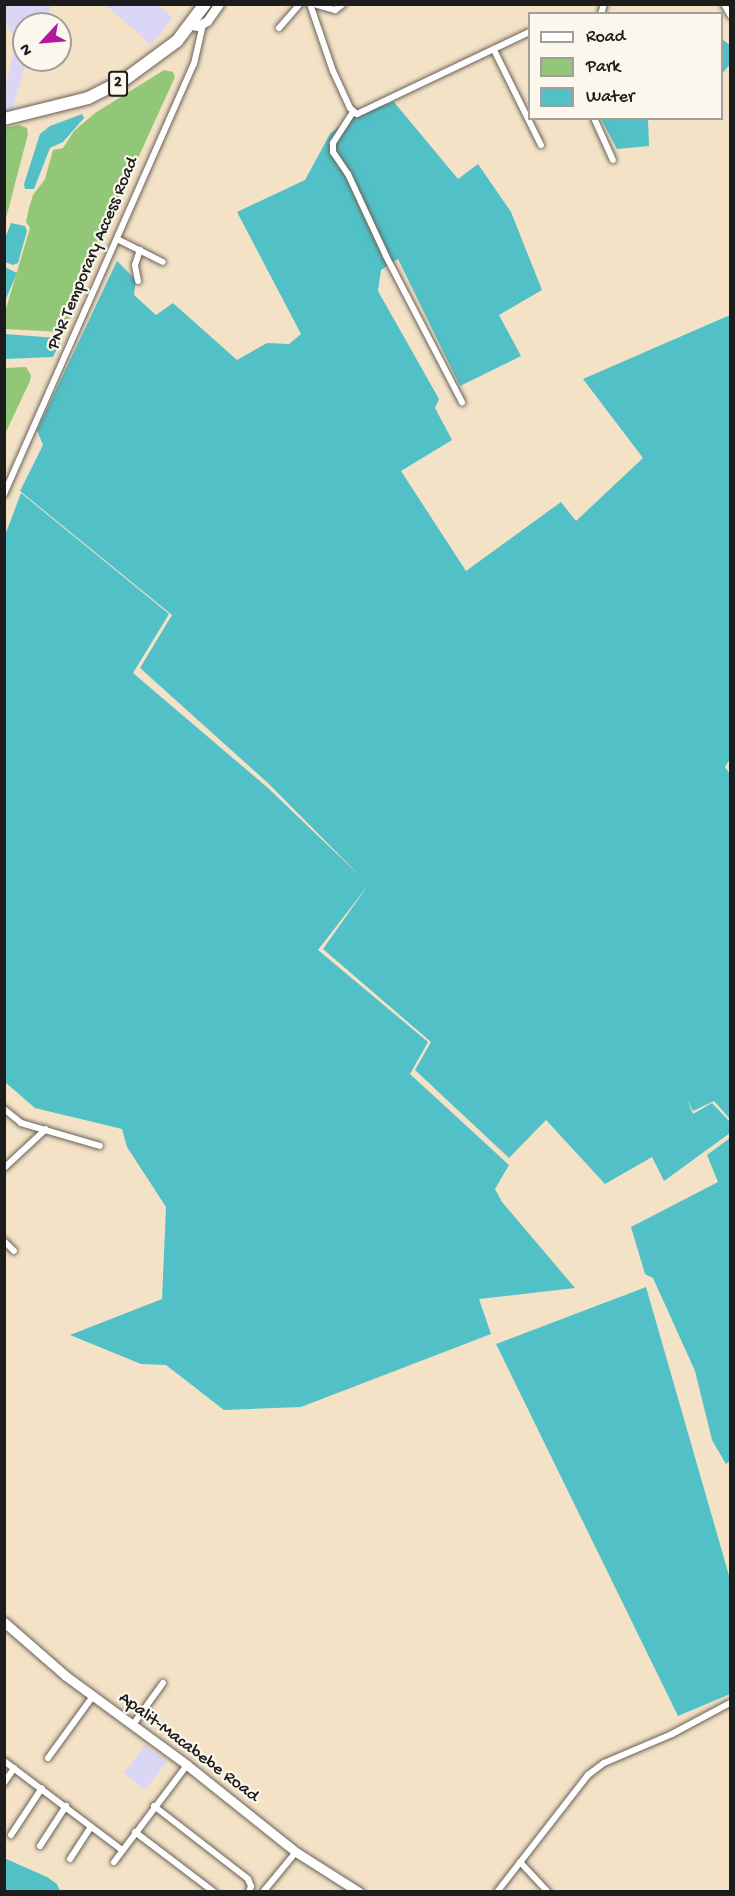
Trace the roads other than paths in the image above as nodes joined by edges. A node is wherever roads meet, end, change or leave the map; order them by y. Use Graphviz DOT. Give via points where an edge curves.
graph roads {
  1 [pos="206,4"];
  2 [pos="219,4"];
  3 [pos="300,4"];
  4 [pos="312,4"];
  5 [pos="343,4"];
  6 [pos="724,4"];
  7 [pos="730,15"];
  8 [pos="197,24"];
  9 [pos="279,28"];
  10 [pos="528,33"];
  11 [pos="494,50"];
  12 [pos="353,112"];
  13 [pos="4,119"];
  14 [pos="528,119"];
  15 [pos="529,120"];
  16 [pos="595,120"];
  17 [pos="541,145"];
  18 [pos="613,160"];
  19 [pos="117,239"];
  20 [pos="140,250"];
  21 [pos="163,262"];
  22 [pos="138,280"];
  23 [pos="462,402"];
  24 [pos="4,494"];
  25 [pos="4,1109"];
  26 [pos="46,1130"];
  27 [pos="100,1146"];
  28 [pos="4,1168"];
  29 [pos="4,1241"];
  30 [pos="14,1251"];
  31 [pos="6,1628"];
  32 [pos="163,1683"];
  33 [pos="93,1696"];
  34 [pos="730,1704"];
  35 [pos="132,1726"];
  36 [pos="48,1758"];
  37 [pos="4,1761"];
  38 [pos="187,1765"];
  39 [pos="14,1768"];
  40 [pos="4,1783"];
  41 [pos="42,1788"];
  42 [pos="66,1806"];
  43 [pos="154,1806"];
  44 [pos="91,1827"];
  45 [pos="135,1832"];
  46 [pos="10,1835"];
  47 [pos="40,1846"];
  48 [pos="122,1850"];
  49 [pos="296,1852"];
  50 [pos="70,1859"];
  51 [pos="114,1862"];
  52 [pos="519,1862"];
  53 [pos="214,1892"];
  54 [pos="249,1892"];
  55 [pos="263,1892"];
  56 [pos="359,1892"];
  57 [pos="497,1892"];
  58 [pos="548,1892"];
  1 -- 8 [label="highway, 2"];
  2 -- 8 [label="main road"];
  3 -- 9 [label="street"];
  4 -- 5 [label="street" via="334,10"];
  4 -- 12 [label="street" via="333,71"];
  6 -- 7 [label="street"];
  8 -- 13 [label="highway, 2" via="159,57 105,90"];
  8 -- 19 [label="street, PNR Temporary Access Road" via="194,64"];
  10 -- 11 [label="street"];
  11 -- 12 [label="street" via="368,110"];
  11 -- 14 [label="street"];
  12 -- 23 [label="street" via="333,143 333,152 348,174"];
  15 -- 17 [label="street"];
  16 -- 18 [label="street"];
  19 -- 20 [label="street"];
  19 -- 24 [label="street, PNR Temporary Access Road"];
  20 -- 21 [label="street"];
  20 -- 22 [label="street" via="135,265"];
  25 -- 26 [label="street" via="21,1123"];
  26 -- 27 [label="street"];
  26 -- 28 [label="street"];
  29 -- 30 [label="street"];
  31 -- 33 [label="main road, Apalit-Macabebe Road"];
  32 -- 35 [label="street"];
  33 -- 35 [label="main road, Apalit-Macabebe Road"];
  33 -- 36 [label="street"];
  34 -- 52 [label="street" via="656,1742 604,1763 588,1775"];
  35 -- 38 [label="main road, Apalit-Macabebe Road"];
  37 -- 39 [label="street"];
  38 -- 43 [label="street"];
  38 -- 49 [label="main road, Apalit-Macabebe Road"];
  39 -- 40 [label="street"];
  39 -- 41 [label="street"];
  41 -- 42 [label="street"];
  41 -- 46 [label="street"];
  42 -- 44 [label="street"];
  42 -- 47 [label="street"];
  43 -- 45 [label="street"];
  43 -- 54 [label="street" via="248,1879"];
  44 -- 48 [label="street"];
  44 -- 50 [label="street"];
  45 -- 48 [label="street"];
  45 -- 53 [label="street"];
  48 -- 51 [label="street"];
  49 -- 55 [label="street"];
  49 -- 56 [label="main road, Apalit-Macabebe Road"];
  52 -- 57 [label="street"];
  52 -- 58 [label="street"];
}
